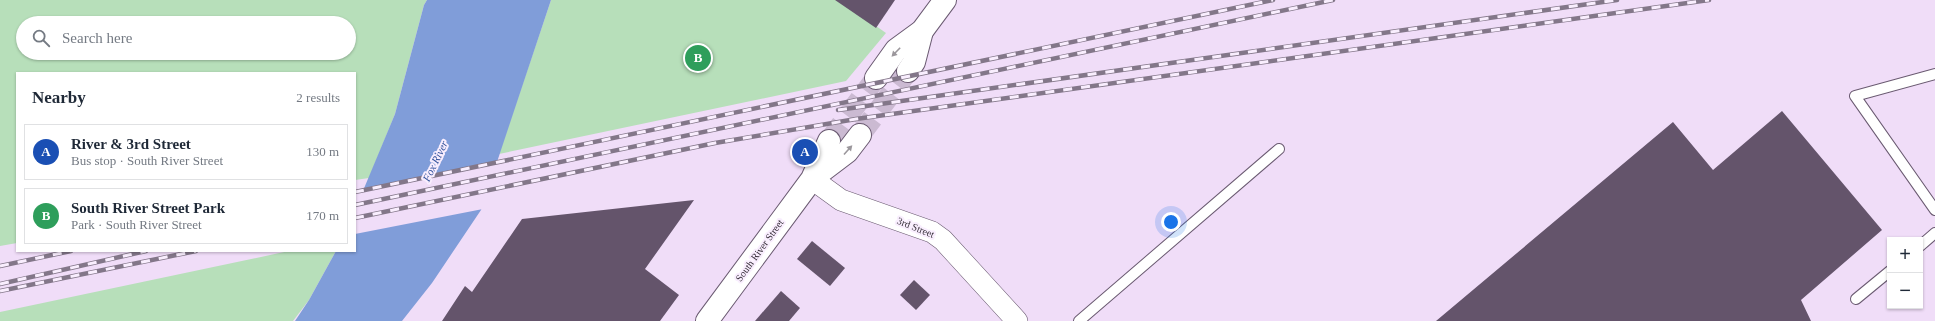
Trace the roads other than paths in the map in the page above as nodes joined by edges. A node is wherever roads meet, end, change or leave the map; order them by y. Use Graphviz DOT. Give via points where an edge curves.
graph roads {
  1 [pos="945,0"];
  2 [pos="922,31"];
  3 [pos="908,71"];
  4 [pos="1935,74"];
  5 [pos="876,78"];
  6 [pos="860,135"];
  7 [pos="829,141"];
  8 [pos="1279,149"];
  9 [pos="812,179"];
  10 [pos="1935,210"];
  11 [pos="1935,233"];
  12 [pos="1923,243"];
  13 [pos="1888,273"];
  14 [pos="1856,299"];
  15 [pos="707,321"];
  16 [pos="1017,321"];
  17 [pos="1079,321"];
  1 -- 2 [label="street"];
  2 -- 3 [label="street" via="914,62"];
  2 -- 5 [label="street, one-way" via="896,50"];
  4 -- 10 [label="lane" via="1855,96"];
  9 -- 6 [label="street, South River Street, one-way" via="847,152"];
  7 -- 9 [label="street, South River Street"];
  8 -- 17 [label="lane"];
  9 -- 15 [label="street, South River Street"];
  9 -- 16 [label="street, 3rd Street" via="841,200 932,232 943,240"];
  11 -- 12 [label="lane"];
  13 -- 14 [label="lane"];
}
